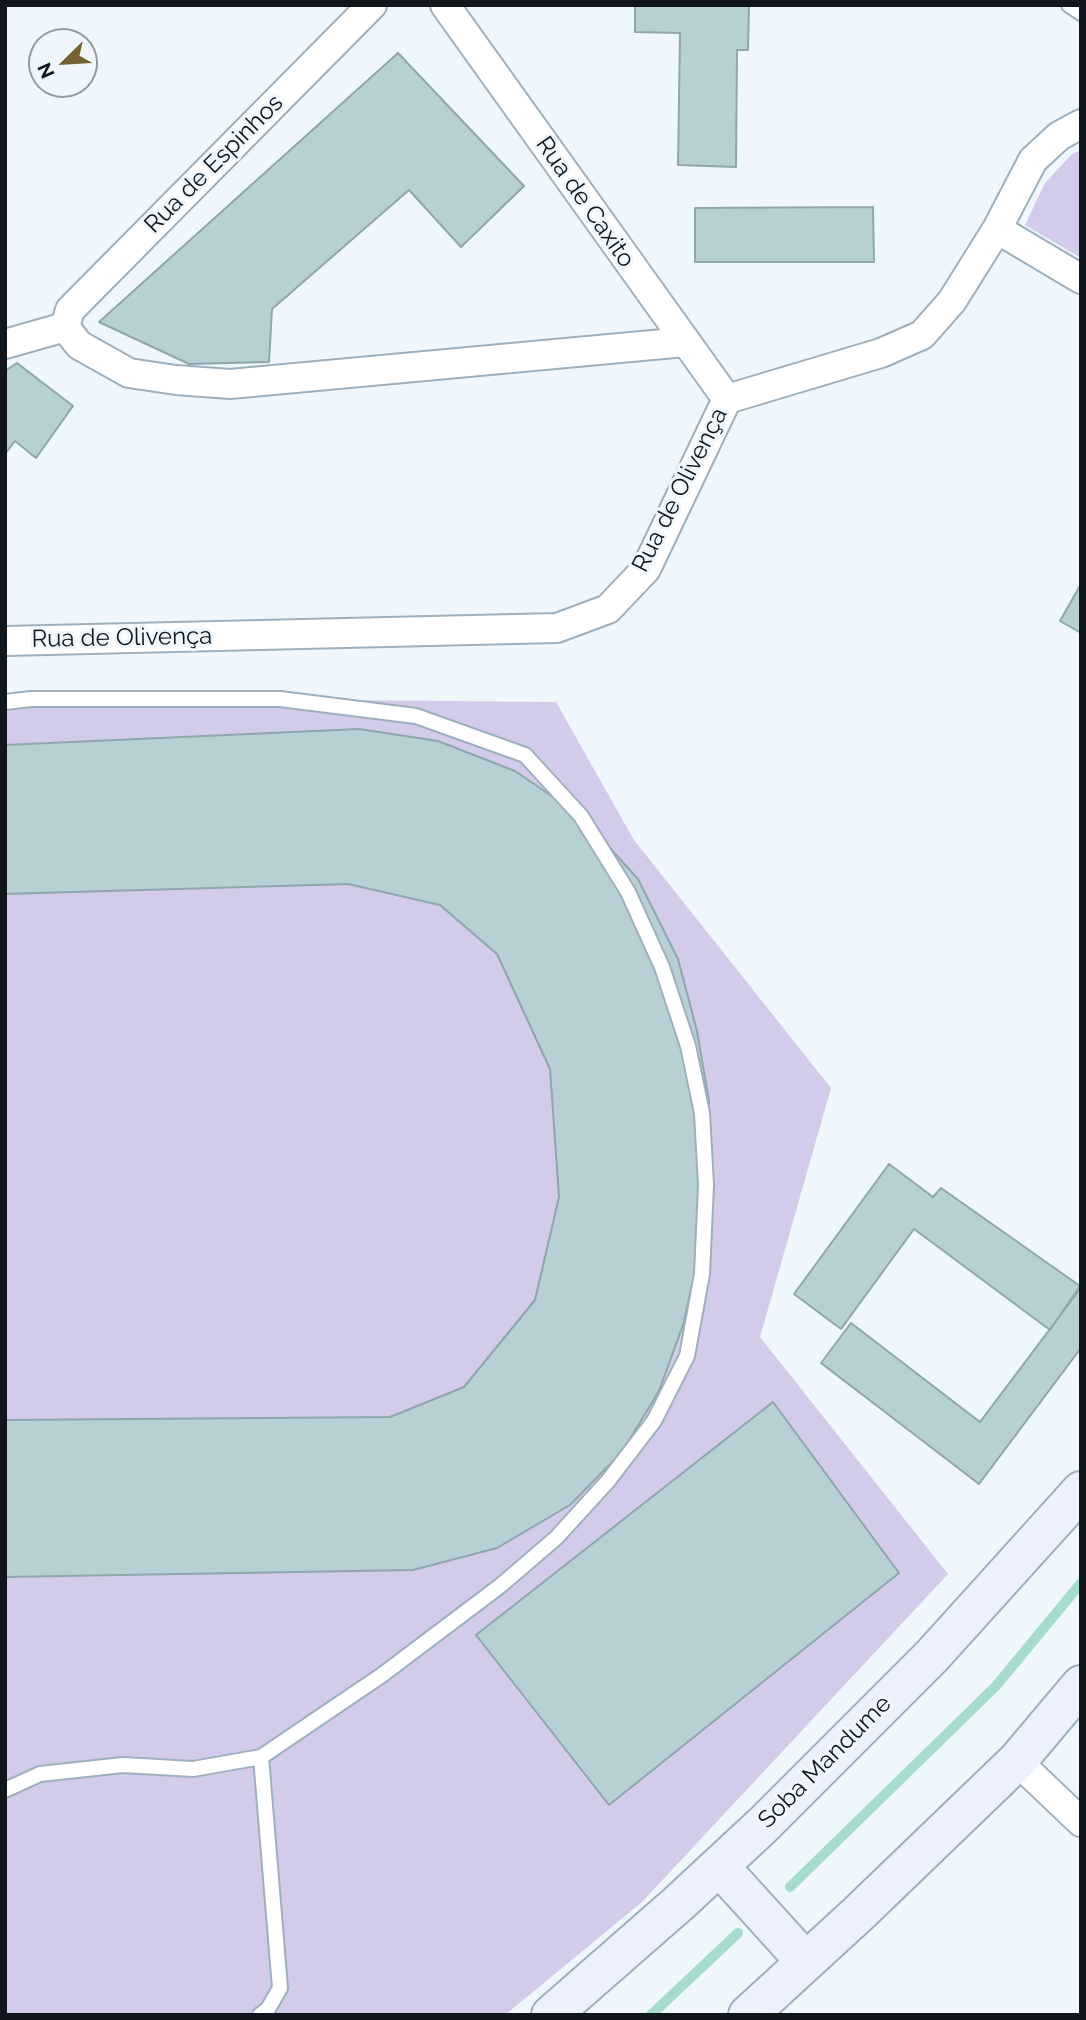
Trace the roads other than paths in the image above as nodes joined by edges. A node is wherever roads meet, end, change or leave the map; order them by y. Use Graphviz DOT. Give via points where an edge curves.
graph roads {
  1 [pos="372,5"];
  2 [pos="445,5"];
  3 [pos="1069,5"];
  4 [pos="1081,13"];
  5 [pos="1081,124"];
  6 [pos="997,229"];
  7 [pos="1081,279"];
  8 [pos="65,327"];
  9 [pos="685,342"];
  10 [pos="5,344"];
  11 [pos="727,399"];
  12 [pos="5,641"];
  13 [pos="5,702"];
  14 [pos="1081,1491"];
  15 [pos="1081,1685"];
  16 [pos="261,1757"];
  17 [pos="1017,1760"];
  18 [pos="5,1790"];
  19 [pos="1081,1822"];
  20 [pos="730,1879"];
  21 [pos="796,1951"];
  22 [pos="260,2015"];
  23 [pos="551,2015"];
  24 [pos="748,2015"];
  1 -- 8 [label="street, Rua de Espinhos" via="70,310"];
  2 -- 9 [label="street, Rua de Caxito"];
  3 -- 4 [label="lane"];
  5 -- 6 [label="street, Rua de Olivença" via="1059,136 1033,160"];
  6 -- 7 [label="street"];
  6 -- 11 [label="street, Rua de Olivença" via="952,300 922,335 881,353"];
  8 -- 9 [label="street" via="79,345 129,373 230,384"];
  8 -- 10 [label="street"];
  9 -- 11 [label="street, Rua de Caxito"];
  11 -- 12 [label="street, Rua de Olivença" via="646,569 608,609 557,628"];
  13 -- 16 [label="lane" via="280,699 416,716 525,755 581,817 628,892 662,967 688,1046 702,1113 706,1185 702,1274 687,1356 654,1421 556,1538 500,1586 382,1675"];
  14 -- 20 [label="main road, Soba Mandume"];
  15 -- 17 [label="main road"];
  16 -- 18 [label="lane" via="193,1769 123,1765 40,1774"];
  16 -- 22 [label="lane" via="280,1988"];
  17 -- 19 [label="street"];
  17 -- 21 [label="main road"];
  20 -- 21 [label="main road"];
  20 -- 23 [label="main road, Soba Mandume"];
  21 -- 24 [label="main road"];
}
